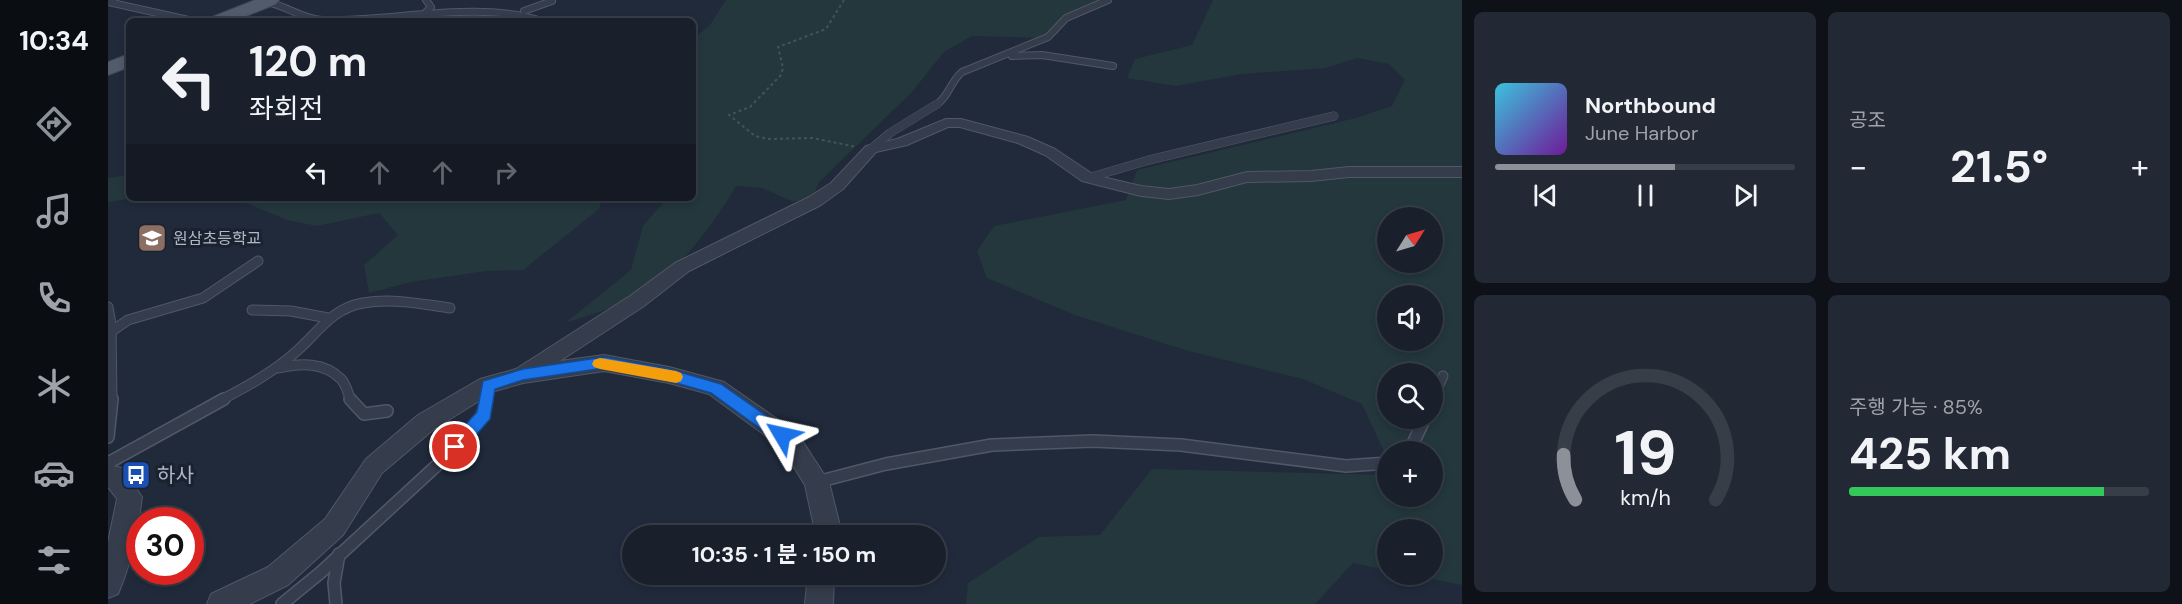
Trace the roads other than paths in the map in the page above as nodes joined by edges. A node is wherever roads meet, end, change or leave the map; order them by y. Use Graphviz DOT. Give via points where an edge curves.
graph roads {
  1 [pos="139,0"];
  2 [pos="426,0"];
  3 [pos="1108,0"];
  4 [pos="268,1"];
  5 [pos="552,1"];
  6 [pos="109,2"];
  7 [pos="124,5"];
  8 [pos="521,11"];
  9 [pos="425,13"];
  10 [pos="180,18"];
  11 [pos="226,18"];
  12 [pos="310,18"];
  13 [pos="387,18"];
  14 [pos="537,18"];
  15 [pos="1001,57"];
  16 [pos="126,61"];
  17 [pos="1113,66"];
  18 [pos="108,69"];
  19 [pos="1334,116"];
  20 [pos="870,150"];
  21 [pos="1462,172"];
  22 [pos="1088,178"];
  23 [pos="258,261"];
  24 [pos="108,307"];
  25 [pos="450,308"];
  26 [pos="252,310"];
  27 [pos="328,318"];
  28 [pos="112,331"];
  29 [pos="109,354"];
  30 [pos="274,369"];
  31 [pos="523,375"];
  32 [pos="488,385"];
  33 [pos="387,411"];
  34 [pos="108,437"];
  35 [pos="108,463"];
  36 [pos="1377,464"];
  37 [pos="108,475"];
  38 [pos="817,482"];
  39 [pos="826,525"];
  40 [pos="339,554"];
  41 [pos="108,585"];
  42 [pos="820,585"];
  43 [pos="221,604"];
  44 [pos="282,604"];
  45 [pos="336,604"];
  46 [pos="819,604"];
  1 -- 7 [label="lane"];
  2 -- 9 [label="lane" via="431,7"];
  3 -- 15 [label="lane" via="1066,18 1048,37"];
  4 -- 11 [label="main road"];
  4 -- 12 [label="lane"];
  5 -- 8 [label="lane"];
  6 -- 7 [label="lane"];
  7 -- 10 [label="lane"];
  8 -- 9 [label="lane"];
  8 -- 14 [label="lane"];
  9 -- 13 [label="lane"];
  15 -- 17 [label="lane" via="1042,55"];
  15 -- 20 [label="lane" via="962,72 944,100"];
  16 -- 18 [label="main road"];
  19 -- 22 [label="lane" via="1130,164"];
  20 -- 22 [label="street" via="902,142 946,123 961,123 1023,140 1050,152"];
  20 -- 31 [label="street" via="837,186 815,201 682,267"];
  21 -- 22 [label="street" via="1247,177 1169,194"];
  23 -- 28 [label="lane" via="203,297 128,320"];
  24 -- 28 [label="lane"];
  25 -- 27 [label="lane" via="404,301 362,303"];
  26 -- 27 [label="lane"];
  27 -- 30 [label="lane"];
  28 -- 29 [label="lane"];
  29 -- 34 [label="lane" via="113,395"];
  30 -- 33 [label="lane" via="301,363 325,368 343,380 352,403 364,414"];
  30 -- 35 [label="lane"];
  31 -- 32 [label="street"];
  31 -- 38 [label="street" via="604,363 716,388 782,435"];
  32 -- 40 [label="lane" via="484,414 477,422 431,473"];
  32 -- 43 [label="street" via="426,422 374,466 334,527 278,576"];
  36 -- 38 [label="lane" via="1346,466 1181,445 1093,441 992,445 886,464"];
  37 -- 41 [label="street" via="113,475 130,497"];
  38 -- 39 [label="street"];
  40 -- 44 [label="lane"];
  40 -- 45 [label="lane" via="334,583"];
  42 -- 46 [label="street"];
}
